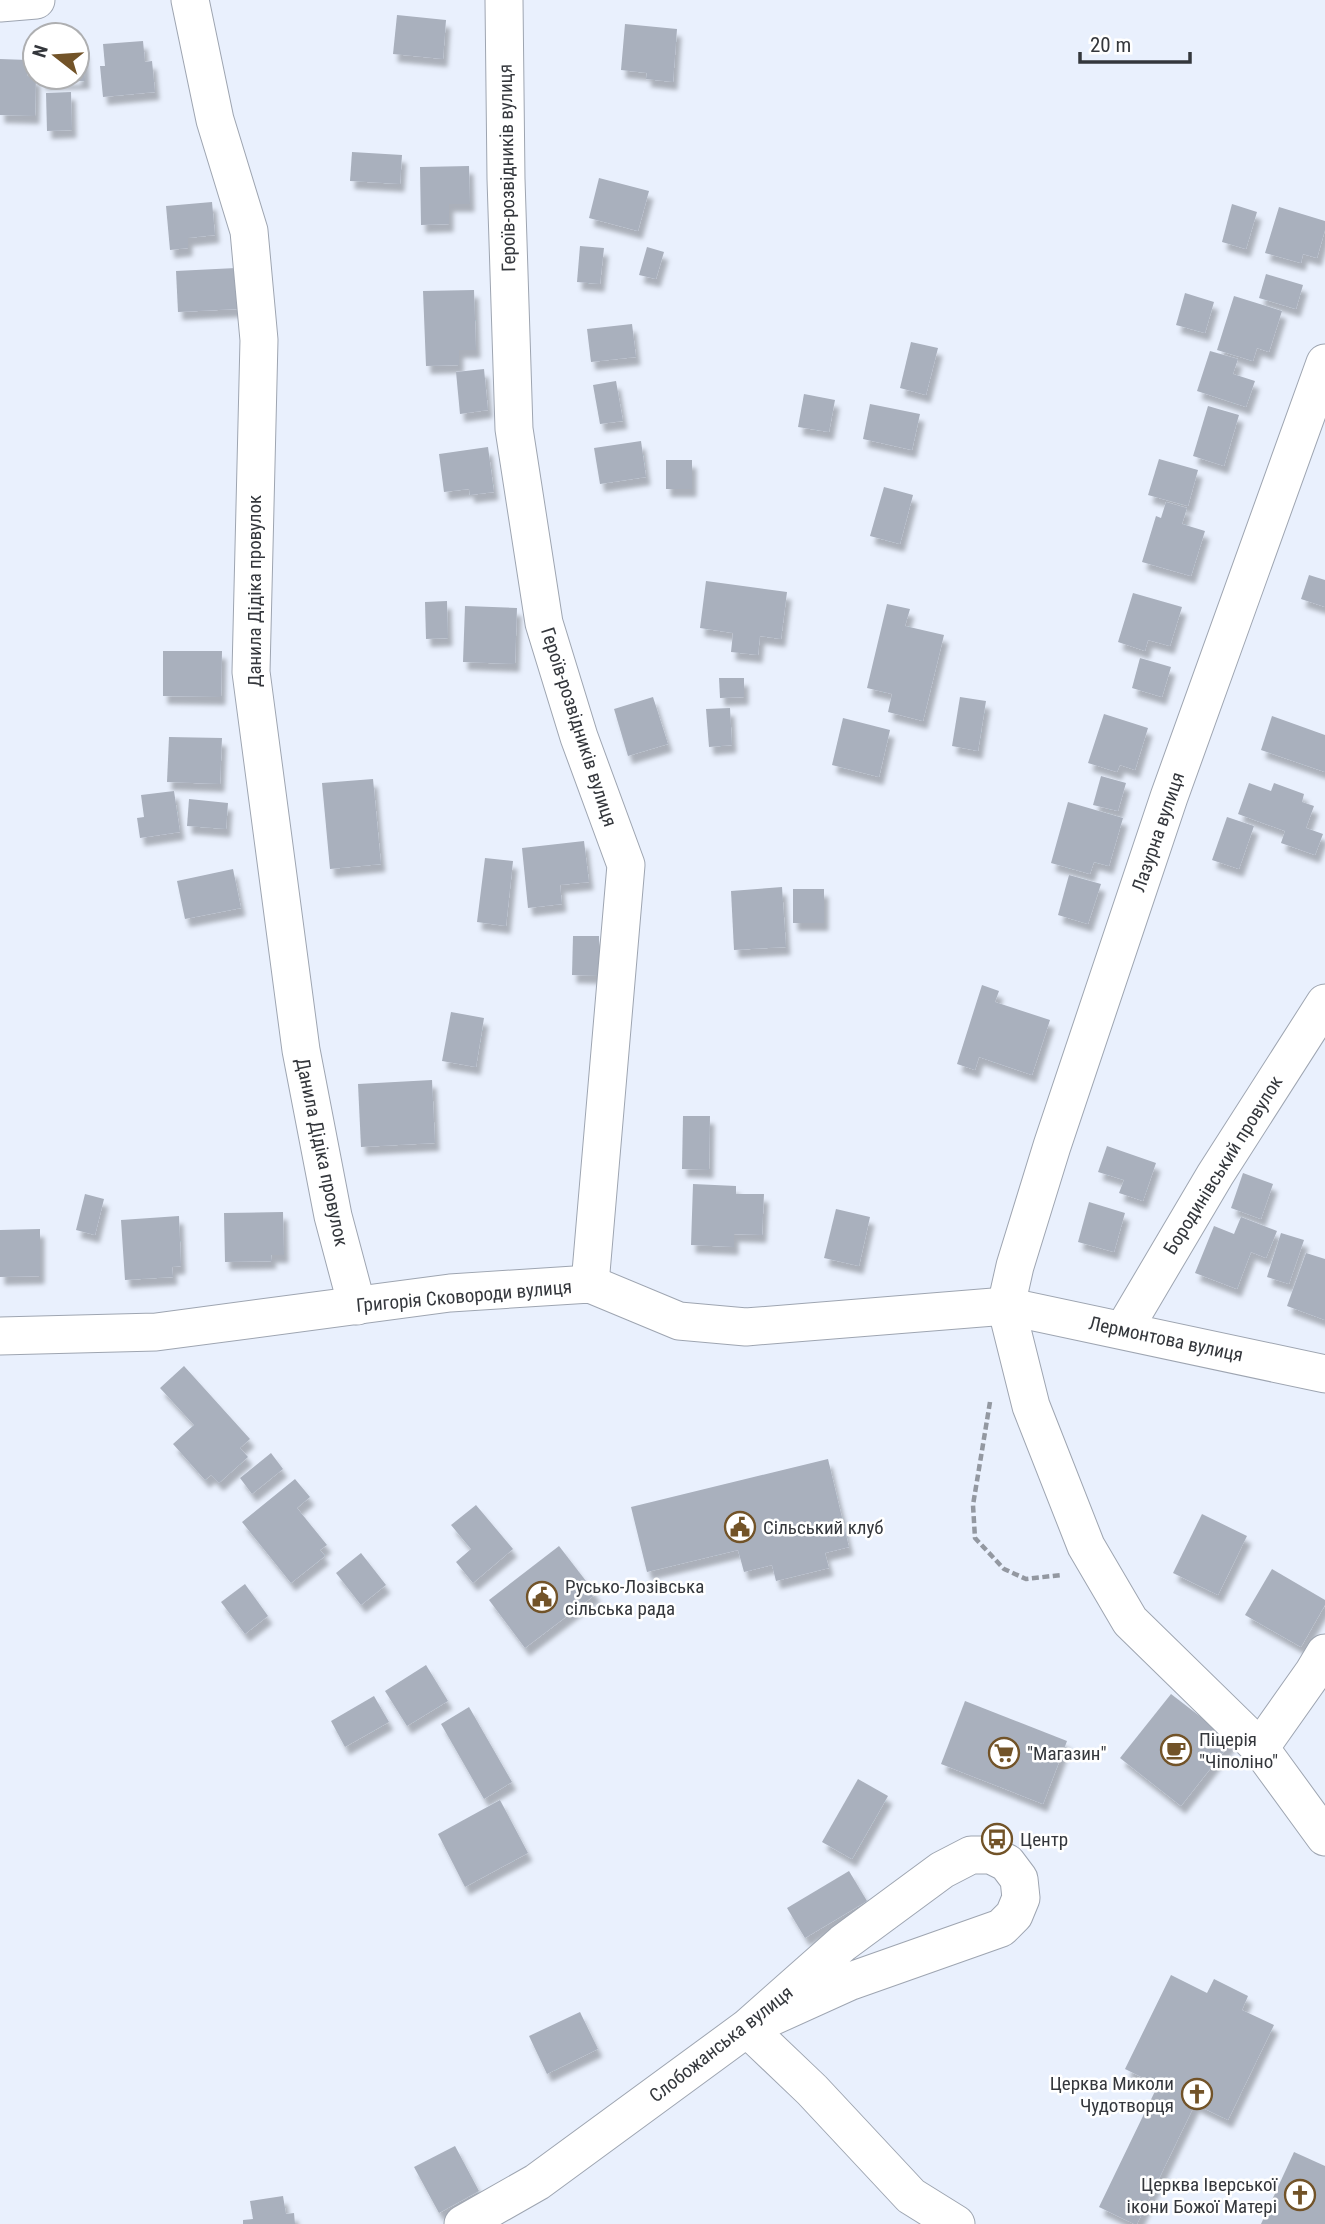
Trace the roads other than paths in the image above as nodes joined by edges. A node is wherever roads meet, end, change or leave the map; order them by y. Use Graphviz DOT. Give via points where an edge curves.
graph roads {
  1 [pos="36,0"];
  2 [pos="190,0"];
  3 [pos="504,0"];
  4 [pos="0,3"];
  5 [pos="1325,363"];
  6 [pos="1325,1003"];
  7 [pos="590,1284"];
  8 [pos="357,1306"];
  9 [pos="1006,1306"];
  10 [pos="1124,1329"];
  11 [pos="0,1336"];
  12 [pos="1325,1374"];
  13 [pos="1325,1653"];
  14 [pos="1260,1748"];
  15 [pos="1325,1837"];
  16 [pos="747,2028"];
  17 [pos="463,2224"];
  18 [pos="956,2224"];
  1 -- 4 [label="street"];
  2 -- 8 [label="street, Данила Дідіка провулок" via="215,120 249,231 259,340 251,673 301,1050 333,1216"];
  3 -- 7 [label="street, Героїв-розвідників вулиця" via="514,429 544,623 626,865"];
  5 -- 9 [label="street, Лазурна вулиця" via="1148,862 1052,1146"];
  6 -- 10 [label="street, Бородинівський провулок"];
  7 -- 8 [label="street, Григорія Сковороди вулиця" via="450,1293"];
  7 -- 9 [label="street, Григорія Сковороди вулиця" via="679,1321 746,1327"];
  8 -- 11 [label="street, Григорія Сковороди вулиця" via="156,1332"];
  9 -- 10 [label="street, Лермонтова вулиця"];
  9 -- 14 [label="street" via="1031,1406 1086,1546 1129,1620"];
  10 -- 12 [label="street, Лермонтова вулиця"];
  13 -- 14 [label="street"];
  14 -- 15 [label="street"];
  16 -- 16 [label="street, Слобожанська вулиця" via="844,1943 942,1870 971,1855 990,1855 1007,1863 1018,1879 1021,1898 1014,1915 1001,1928 851,1981"];
  16 -- 17 [label="street, Слобожанська вулиця" via="537,2182"];
  16 -- 18 [label="street" via="911,2196"];
}
